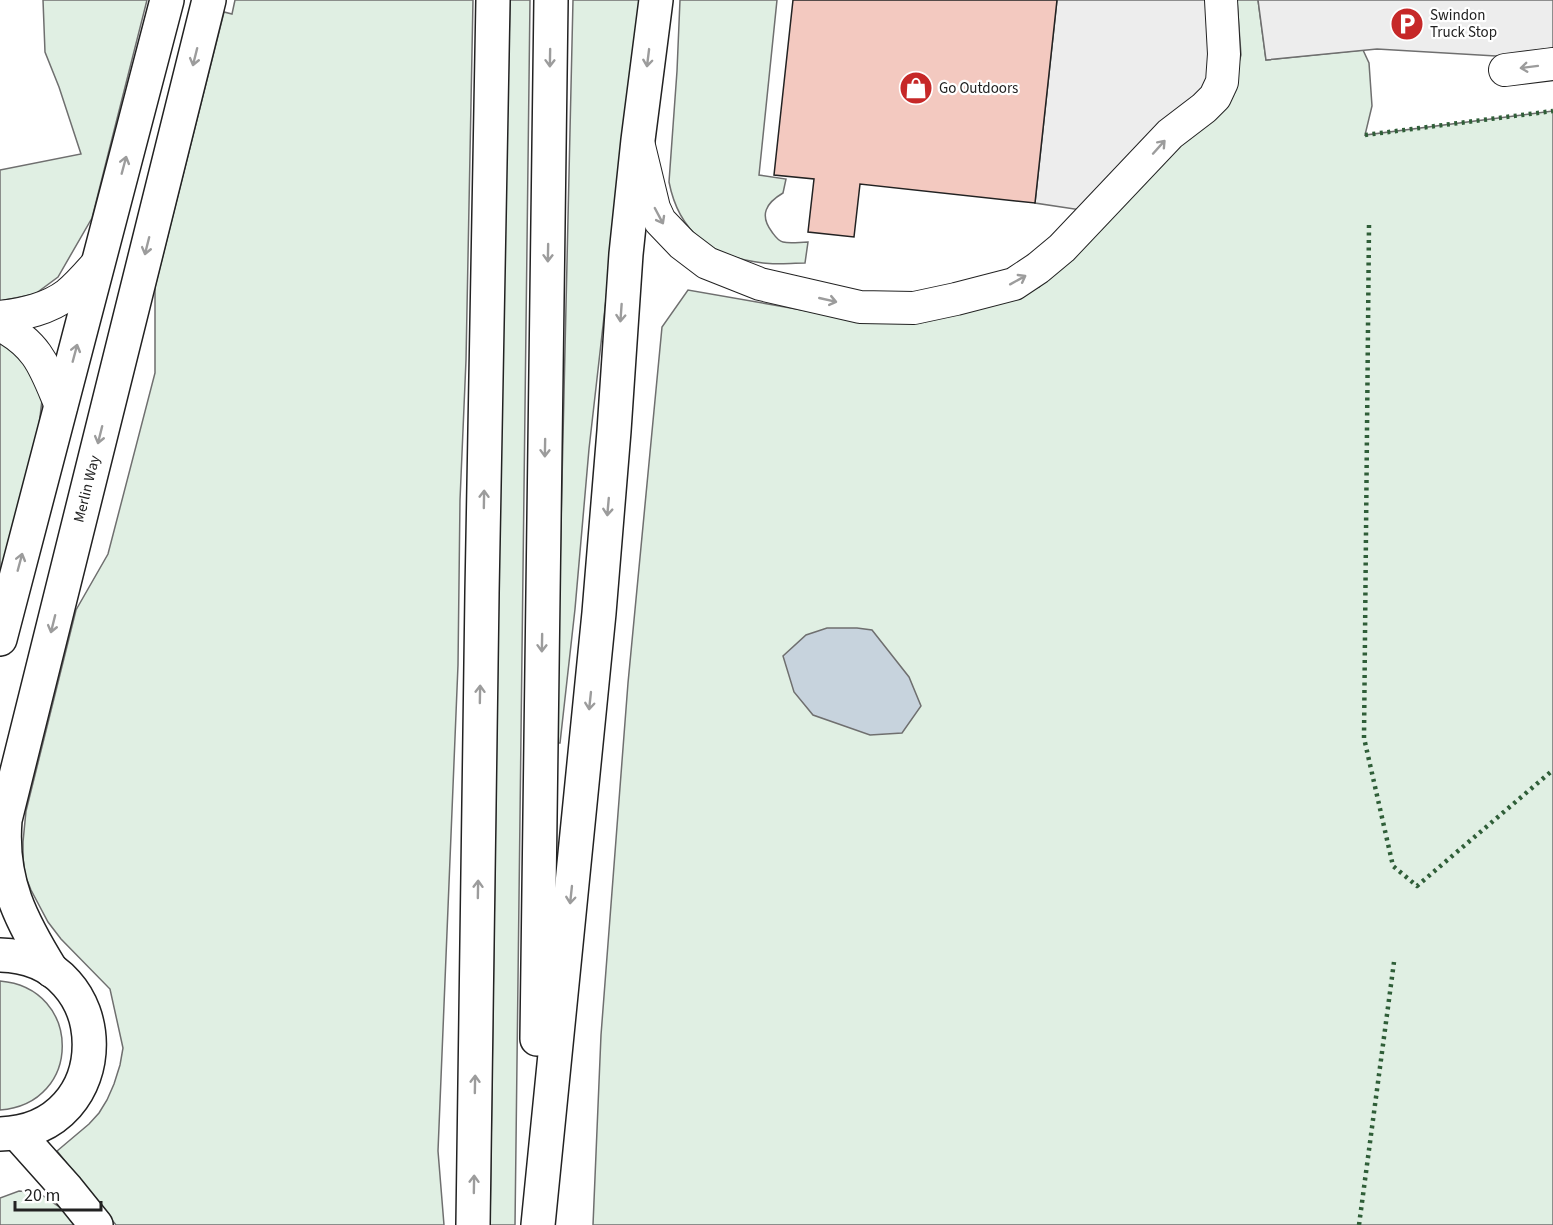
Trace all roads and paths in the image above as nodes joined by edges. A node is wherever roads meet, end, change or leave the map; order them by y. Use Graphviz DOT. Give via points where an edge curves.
graph roads {
  1 [pos="167,0"];
  2 [pos="209,0"];
  3 [pos="493,0"];
  4 [pos="551,0"];
  5 [pos="656,0"];
  6 [pos="1221,0"];
  7 [pos="1553,64"];
  8 [pos="1505,70"];
  9 [pos="638,140"];
  10 [pos="98,263"];
  11 [pos="0,317"];
  12 [pos="0,325"];
  13 [pos="61,406"];
  14 [pos="0,639"];
  15 [pos="0,955"];
  16 [pos="52,971"];
  17 [pos="5,1135"];
  18 [pos="96,1225"];
  19 [pos="473,1225"];
  20 [pos="536,1225"];
  10 -- 1 [label="highway, one-way"];
  2 -- 16 [label="highway, Merlin Way, one-way" via="2,838 7,885 13,901"];
  19 -- 3 [label="highway, one-way"];
  4 -- 20 [label="highway, one-way"];
  5 -- 9 [label="highway, one-way"];
  9 -- 6 [label="street, one-way" via="660,221 707,263 760,284 860,307 914,308 956,299 1014,284 1038,268 1069,241 1170,134 1215,97 1222,82 1224,54"];
  7 -- 8 [label="street, one-way"];
  9 -- 20 [label="highway, one-way" via="599,613"];
  10 -- 11 [label="street" via="61,298 38,309"];
  13 -- 10 [label="highway, one-way"];
  12 -- 13 [label="street" via="33,350"];
  14 -- 13 [label="highway, one-way"];
  15 -- 16 [label="highway" via="25,958"];
  16 -- 17 [label="highway" via="73,992 88,1025 90,1040 84,1076 78,1090 54,1117 41,1125"];
  17 -- 18 [label="highway"];
}
